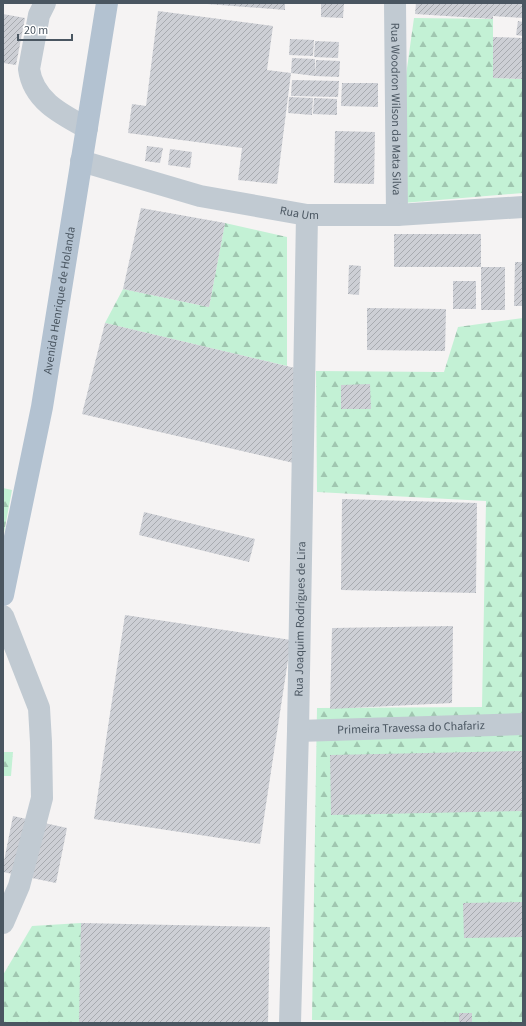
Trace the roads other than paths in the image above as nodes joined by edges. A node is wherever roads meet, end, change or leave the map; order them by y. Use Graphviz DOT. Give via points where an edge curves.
graph roads {
  1 [pos="45,3"];
  2 [pos="107,3"];
  3 [pos="395,3"];
  4 [pos="87,128"];
  5 [pos="81,161"];
  6 [pos="523,207"];
  7 [pos="307,215"];
  8 [pos="397,215"];
  9 [pos="3,596"];
  10 [pos="3,616"];
  11 [pos="523,724"];
  12 [pos="298,731"];
  13 [pos="3,923"];
  14 [pos="290,1023"];
  1 -- 4 [label="street" via="39,16 29,69 33,85 39,95 63,115"];
  2 -- 4 [label="main road, Avenida Henrique de Holanda"];
  3 -- 8 [label="street, Rua Woodron Wilson da Mata Silva"];
  4 -- 5 [label="main road, Avenida Henrique de Holanda"];
  5 -- 7 [label="street, Rua Um" via="200,196"];
  5 -- 9 [label="main road, Avenida Henrique de Holanda" via="42,407"];
  6 -- 8 [label="street, Rua Um"];
  7 -- 8 [label="street, Rua Um"];
  7 -- 12 [label="street, Rua Joaquim Rodrigues de Lira"];
  10 -- 13 [label="street" via="39,708 42,798 19,886"];
  11 -- 12 [label="street, Primeira Travessa do Chafariz"];
  12 -- 14 [label="street, Rua Joaquim Rodrigues de Lira"];
}
